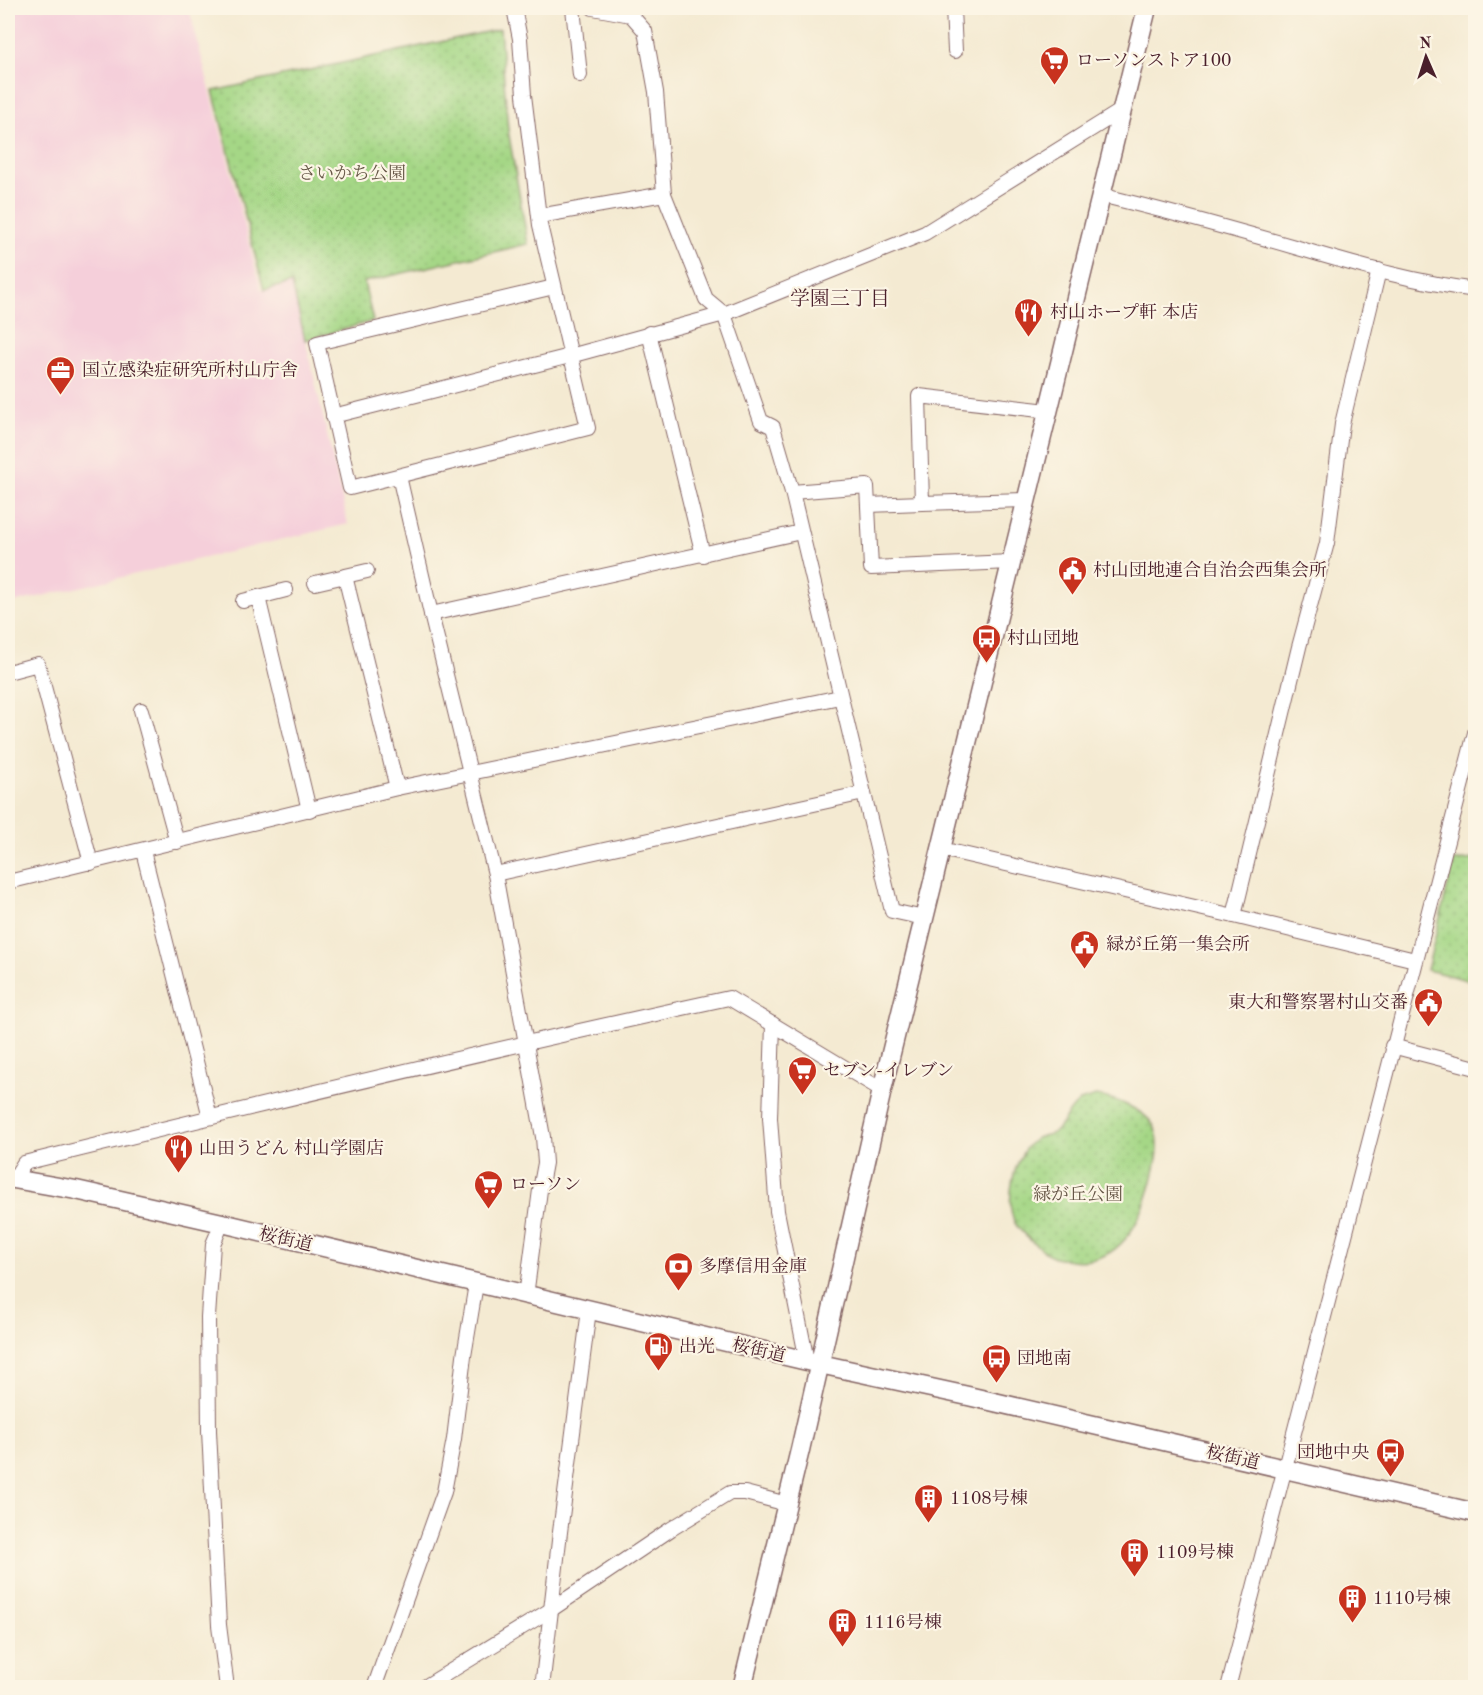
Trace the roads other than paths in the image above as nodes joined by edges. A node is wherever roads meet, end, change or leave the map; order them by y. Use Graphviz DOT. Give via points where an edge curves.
graph roads {
  1 [pos="514,8"];
  2 [pos="573,8"];
  3 [pos="593,8"];
  4 [pos="953,8"];
  5 [pos="1147,8"];
  6 [pos="955,51"];
  7 [pos="580,75"];
  8 [pos="1122,110"];
  9 [pos="664,194"];
  10 [pos="1100,195"];
  11 [pos="539,216"];
  12 [pos="1379,270"];
  13 [pos="554,287"];
  14 [pos="1476,290"];
  15 [pos="724,314"];
  16 [pos="650,333"];
  17 [pos="570,356"];
  18 [pos="1048,411"];
  19 [pos="333,416"];
  20 [pos="399,476"];
  21 [pos="792,492"];
  22 [pos="1026,500"];
  23 [pos="922,503"];
  24 [pos="868,505"];
  25 [pos="801,532"];
  26 [pos="703,555"];
  27 [pos="1011,562"];
  28 [pos="367,571"];
  29 [pos="345,576"];
  30 [pos="315,583"];
  31 [pos="286,591"];
  32 [pos="258,597"];
  33 [pos="243,601"];
  34 [pos="431,614"];
  35 [pos="8,672"];
  36 [pos="840,697"];
  37 [pos="141,710"];
  38 [pos="1476,729"];
  39 [pos="470,773"];
  40 [pos="397,788"];
  41 [pos="864,793"];
  42 [pos="309,810"];
  43 [pos="177,842"];
  44 [pos="941,849"];
  45 [pos="142,851"];
  46 [pos="91,863"];
  47 [pos="495,874"];
  48 [pos="8,882"];
  49 [pos="1234,916"];
  50 [pos="924,918"];
  51 [pos="1415,960"];
  52 [pos="773,1024"];
  53 [pos="527,1042"];
  54 [pos="1392,1046"];
  55 [pos="1476,1068"];
  56 [pos="882,1090"];
  57 [pos="210,1117"];
  58 [pos="11,1178"];
  59 [pos="222,1223"];
  60 [pos="476,1284"];
  61 [pos="526,1296"];
  62 [pos="589,1310"];
  63 [pos="813,1362"];
  64 [pos="1283,1468"];
  65 [pos="787,1504"];
  66 [pos="1476,1513"];
  67 [pos="552,1609"];
  68 [pos="227,1688"];
  69 [pos="374,1688"];
  70 [pos="423,1688"];
  71 [pos="542,1688"];
  72 [pos="742,1688"];
  73 [pos="1228,1688"];
  1 -- 11 [label="street"];
  2 -- 7 [label="street"];
  3 -- 9 [label="street" via="631,15 645,31 656,92"];
  4 -- 6 [label="street"];
  5 -- 8 [label="street"];
  8 -- 10 [label="street"];
  8 -- 15 [label="street" via="925,233"];
  9 -- 11 [label="street"];
  9 -- 15 [label="street" via="706,299"];
  10 -- 12 [label="street"];
  10 -- 18 [label="street"];
  11 -- 13 [label="street"];
  12 -- 14 [label="street"];
  12 -- 49 [label="street" via="1342,424 1327,543"];
  13 -- 17 [label="street"];
  13 -- 19 [label="street" via="317,343"];
  15 -- 16 [label="street"];
  15 -- 21 [label="street" via="761,421 773,427"];
  16 -- 17 [label="street"];
  16 -- 26 [label="street"];
  17 -- 19 [label="street"];
  17 -- 20 [label="street" via="588,428"];
  18 -- 22 [label="street"];
  18 -- 23 [label="street" via="919,396"];
  19 -- 20 [label="street" via="351,488"];
  20 -- 34 [label="street"];
  21 -- 24 [label="street" via="867,486"];
  21 -- 25 [label="street"];
  22 -- 23 [label="street"];
  22 -- 27 [label="street"];
  23 -- 24 [label="street"];
  24 -- 27 [label="street" via="871,568"];
  25 -- 26 [label="street"];
  25 -- 36 [label="street"];
  26 -- 34 [label="street"];
  27 -- 44 [label="street"];
  28 -- 29 [label="street"];
  29 -- 30 [label="street"];
  29 -- 40 [label="street"];
  31 -- 32 [label="street"];
  32 -- 33 [label="street"];
  32 -- 42 [label="street"];
  34 -- 39 [label="street"];
  35 -- 46 [label="street" via="38,664"];
  36 -- 39 [label="street"];
  36 -- 41 [label="street"];
  37 -- 43 [label="street"];
  38 -- 51 [label="street"];
  39 -- 40 [label="street"];
  39 -- 47 [label="street"];
  40 -- 42 [label="street"];
  41 -- 47 [label="street"];
  41 -- 50 [label="street" via="892,910"];
  42 -- 43 [label="street"];
  43 -- 45 [label="street"];
  44 -- 49 [label="street"];
  44 -- 50 [label="street"];
  45 -- 46 [label="street"];
  45 -- 57 [label="street"];
  46 -- 48 [label="street"];
  47 -- 53 [label="street"];
  49 -- 51 [label="street"];
  50 -- 56 [label="street"];
  51 -- 54 [label="street"];
  52 -- 53 [label="street" via="729,998"];
  52 -- 56 [label="street"];
  52 -- 63 [label="street" via="770,1118 777,1211"];
  53 -- 57 [label="street"];
  53 -- 61 [label="street" via="545,1163"];
  54 -- 55 [label="street"];
  54 -- 64 [label="street"];
  56 -- 63 [label="street"];
  57 -- 58 [label="street" via="24,1163"];
  58 -- 59 [label="street, 桜街道"];
  59 -- 60 [label="street, 桜街道"];
  59 -- 68 [label="street" via="213,1244 209,1307 209,1431 219,1625"];
  60 -- 61 [label="street, 桜街道"];
  60 -- 69 [label="street" via="444,1492"];
  61 -- 62 [label="street, 桜街道"];
  62 -- 63 [label="street, 桜街道"];
  62 -- 67 [label="street"];
  63 -- 64 [label="street, 桜街道"];
  63 -- 65 [label="street"];
  64 -- 66 [label="street, 桜街道"];
  64 -- 73 [label="street"];
  65 -- 67 [label="street" via="730,1493"];
  65 -- 72 [label="street"];
  67 -- 70 [label="street"];
  67 -- 71 [label="street"];
}
